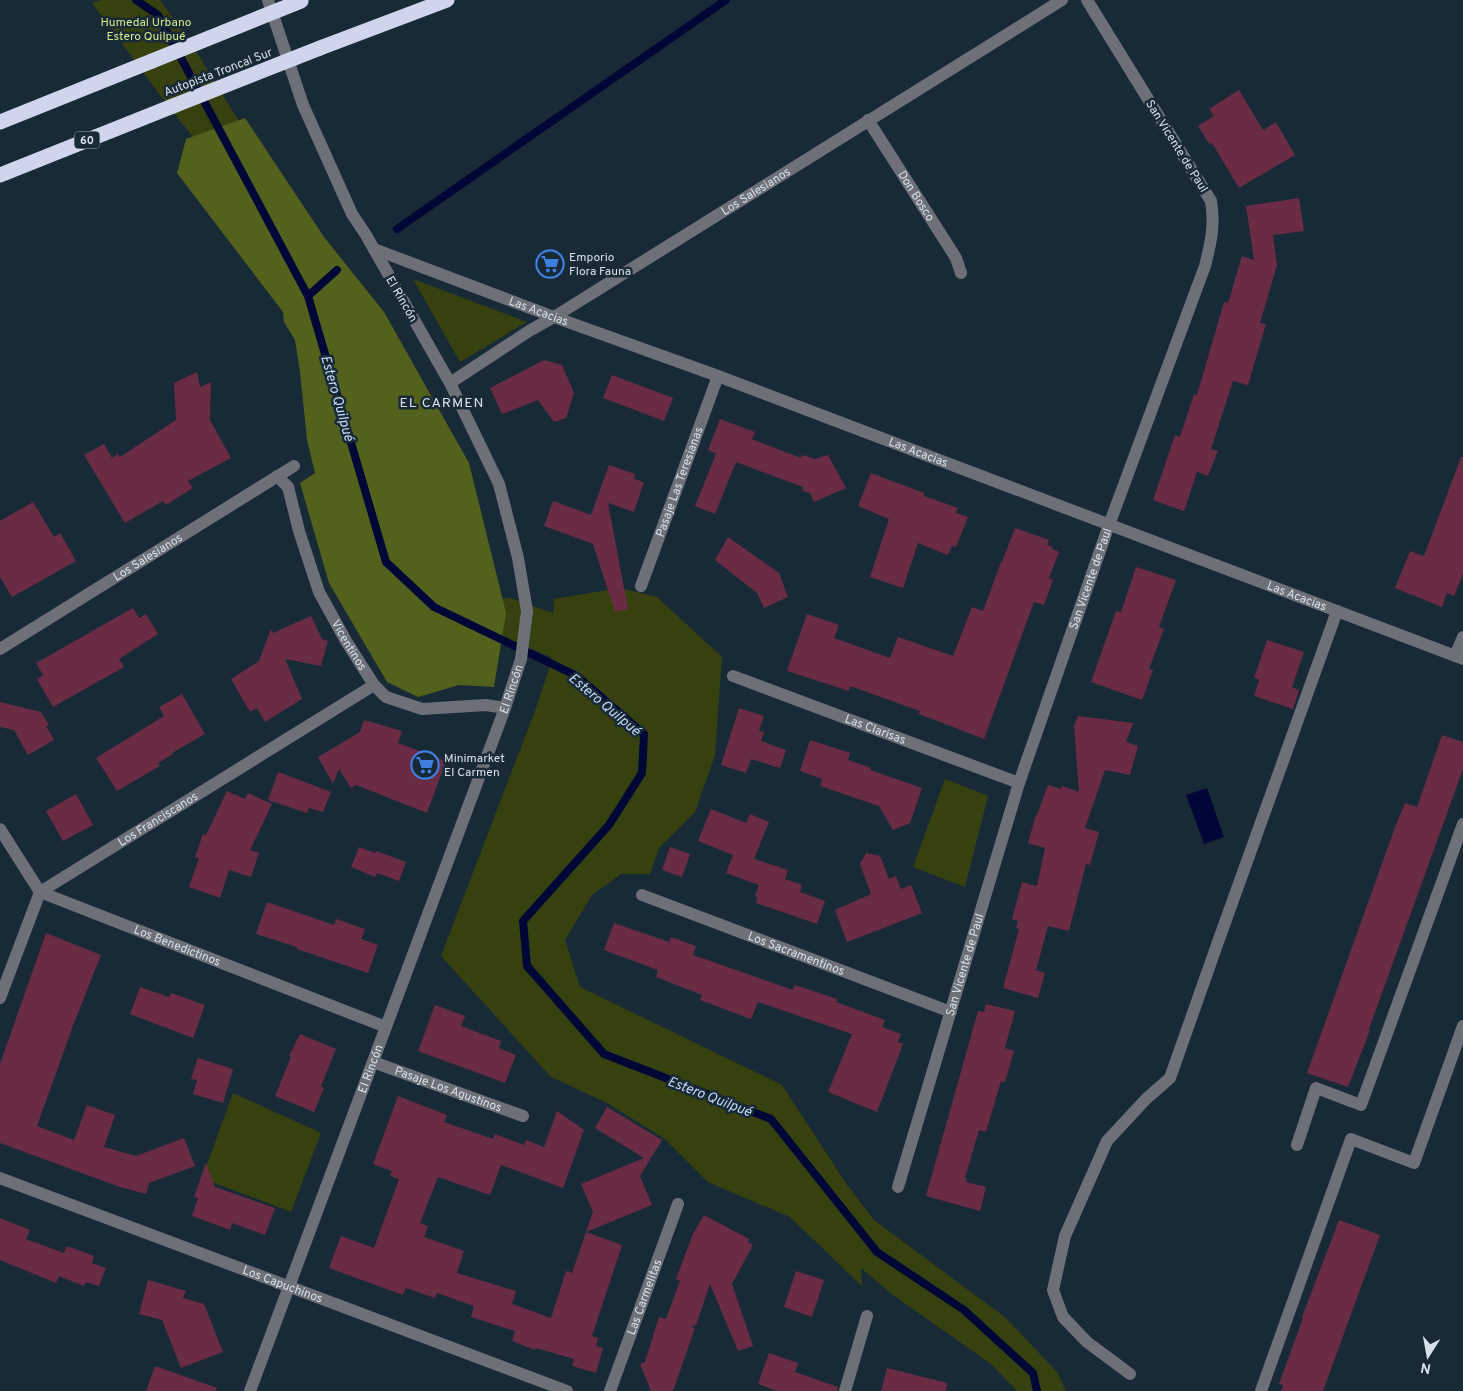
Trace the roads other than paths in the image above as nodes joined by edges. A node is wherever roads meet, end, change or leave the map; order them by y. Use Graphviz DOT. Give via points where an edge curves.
graph roads {
  1 [pos="268,0"];
  2 [pos="302,0"];
  3 [pos="447,0"];
  4 [pos="1062,0"];
  5 [pos="1087,0"];
  6 [pos="868,120"];
  7 [pos="0,122"];
  8 [pos="0,175"];
  9 [pos="374,249"];
  10 [pos="961,273"];
  11 [pos="554,317"];
  12 [pos="718,376"];
  13 [pos="450,383"];
  14 [pos="294,466"];
  15 [pos="278,476"];
  16 [pos="1109,525"];
  17 [pos="641,586"];
  18 [pos="1337,612"];
  19 [pos="1463,637"];
  20 [pos="0,649"];
  21 [pos="1459,658"];
  22 [pos="733,676"];
  23 [pos="374,685"];
  24 [pos="505,708"];
  25 [pos="1019,783"];
  26 [pos="1463,824"];
  27 [pos="0,829"];
  28 [pos="40,892"];
  29 [pos="642,895"];
  30 [pos="0,998"];
  31 [pos="951,1012"];
  32 [pos="1463,1026"];
  33 [pos="386,1027"];
  34 [pos="373,1062"];
  35 [pos="523,1116"];
  36 [pos="1297,1145"];
  37 [pos="0,1178"];
  38 [pos="898,1187"];
  39 [pos="678,1204"];
  40 [pos="289,1285"];
  41 [pos="867,1316"];
  42 [pos="1130,1374"];
  43 [pos="250,1391"];
  44 [pos="567,1391"];
  45 [pos="610,1391"];
  46 [pos="845,1391"];
  47 [pos="1261,1391"];
  1 -- 9 [label="street, El Rincón" via="303,105 352,214"];
  2 -- 7 [label="highway, bridge"];
  3 -- 8 [label="highway, Autopista Troncal Sur / 60, bridge"];
  4 -- 6 [label="street, Los Salesianos"];
  5 -- 16 [label="street, San Vicente de Paul" via="1211,201 1214,217 1205,266"];
  6 -- 10 [label="street, Don Bosco" via="956,258"];
  6 -- 11 [label="street, Los Salesianos"];
  9 -- 11 [label="street, Las Acacias"];
  9 -- 13 [label="street, El Rincón"];
  11 -- 12 [label="street, Las Acacias"];
  11 -- 13 [label="street, Los Salesianos"];
  12 -- 16 [label="street, Las Acacias"];
  12 -- 17 [label="street, Pasaje Las Teresianas"];
  13 -- 24 [label="street, El Rincón" via="499,484 518,558 527,611 521,659"];
  14 -- 15 [label="street, Los Salesianos"];
  15 -- 20 [label="street, Los Salesianos"];
  15 -- 23 [label="street, Vicentinos" via="288,487 319,592"];
  16 -- 18 [label="street, Las Acacias"];
  16 -- 25 [label="street, San Vicente de Paul"];
  18 -- 21 [label="street, Las Acacias"];
  18 -- 42 [label="street" via="1170,1078 1107,1141 1065,1236 1053,1290 1063,1317 1087,1342"];
  19 -- 21 [label="street"];
  22 -- 25 [label="street, Las Clarisas"];
  23 -- 24 [label="street, Vicentinos" via="386,697 422,709 486,705"];
  23 -- 28 [label="street, Los Franciscanos"];
  24 -- 33 [label="street, El Rincón"];
  25 -- 31 [label="street, San Vicente de Paul"];
  26 -- 36 [label="street" via="1361,1104 1316,1088"];
  27 -- 28 [label="street"];
  28 -- 30 [label="street"];
  28 -- 33 [label="street, Los Benedictinos"];
  29 -- 31 [label="street, Los Sacramentinos"];
  31 -- 38 [label="street, San Vicente de Paul"];
  32 -- 47 [label="street" via="1414,1163 1351,1138"];
  33 -- 34 [label="street, El Rincón"];
  34 -- 35 [label="street, Pasaje Los Agustinos"];
  34 -- 40 [label="street, El Rincón"];
  37 -- 40 [label="street, Los Capuchinos"];
  39 -- 45 [label="street, Las Carmelitas"];
  40 -- 43 [label="street, El Rincón"];
  40 -- 44 [label="street, Los Capuchinos"];
  41 -- 46 [label="street"];
}
